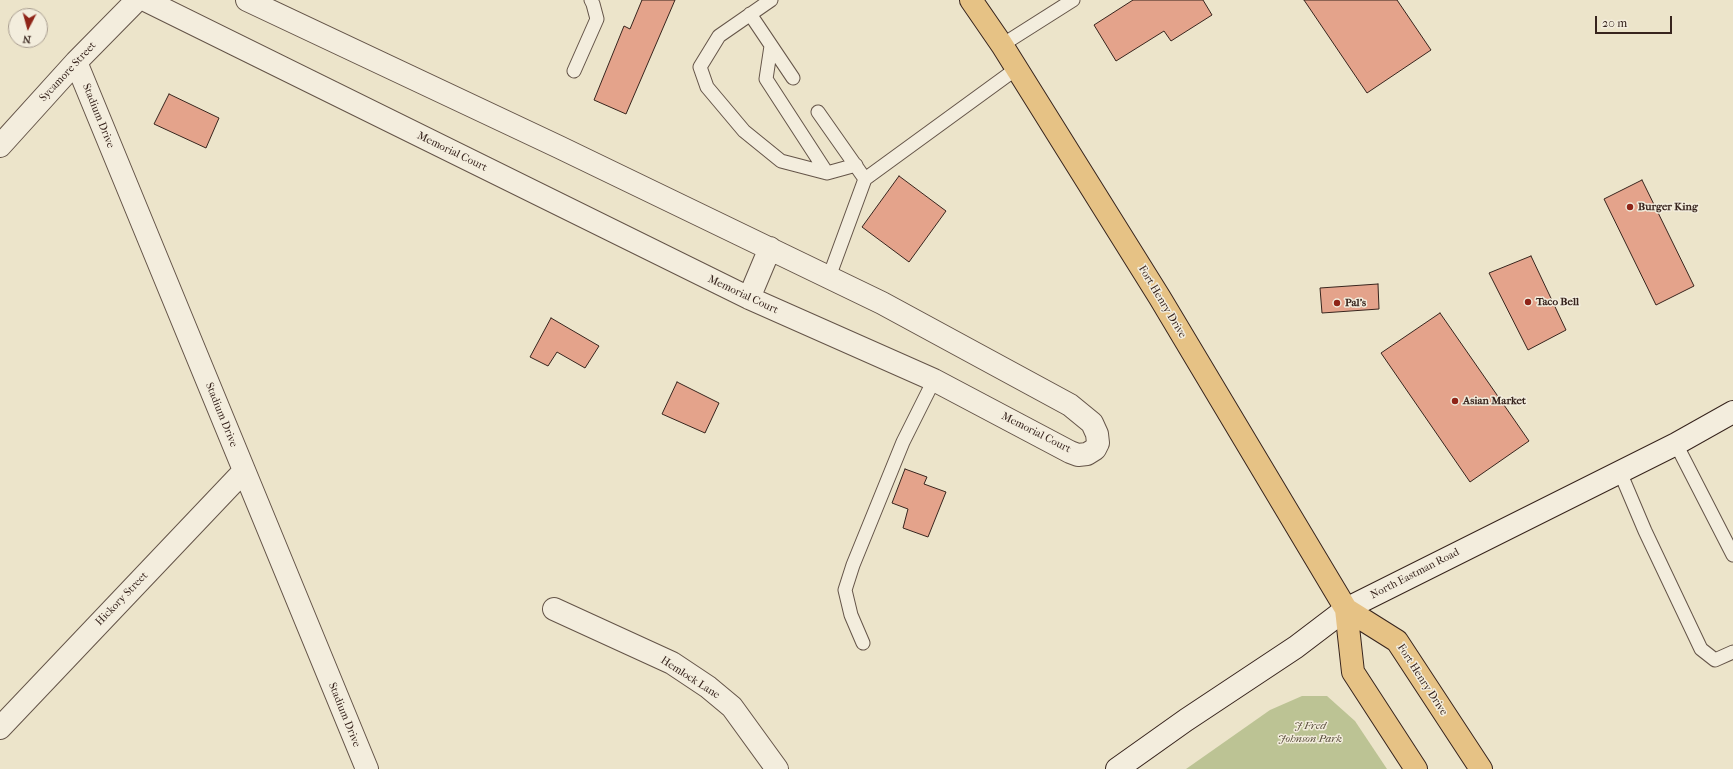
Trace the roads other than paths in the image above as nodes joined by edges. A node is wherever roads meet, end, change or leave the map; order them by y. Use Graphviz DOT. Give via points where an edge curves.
graph roads {
  1 [pos="137,0"];
  2 [pos="145,0"];
  3 [pos="247,0"];
  4 [pos="591,0"];
  5 [pos="771,0"];
  6 [pos="971,0"];
  7 [pos="1073,0"];
  8 [pos="750,14"];
  9 [pos="1002,45"];
  10 [pos="771,46"];
  11 [pos="76,62"];
  12 [pos="1016,69"];
  13 [pos="574,71"];
  14 [pos="793,78"];
  15 [pos="818,112"];
  16 [pos="0,146"];
  17 [pos="856,165"];
  18 [pos="828,173"];
  19 [pos="865,178"];
  20 [pos="770,248"];
  21 [pos="829,277"];
  22 [pos="748,298"];
  23 [pos="934,380"];
  24 [pos="1733,412"];
  25 [pos="1676,444"];
  26 [pos="244,471"];
  27 [pos="1620,472"];
  28 [pos="1733,555"];
  29 [pos="554,609"];
  30 [pos="1346,609"];
  31 [pos="863,643"];
  32 [pos="1733,652"];
  33 [pos="0,728"];
  34 [pos="366,769"];
  35 [pos="777,769"];
  36 [pos="1117,769"];
  37 [pos="1416,769"];
  38 [pos="1481,769"];
  1 -- 11 [label="street, Sycamore Street"];
  2 -- 22 [label="street, Memorial Court"];
  3 -- 20 [label="street, Memorial Court"];
  4 -- 13 [label="lane" via="597,19"];
  5 -- 8 [label="lane"];
  6 -- 9 [label="main road, Fort Henry Drive"];
  7 -- 9 [label="lane"];
  8 -- 10 [label="lane"];
  8 -- 18 [label="lane" via="719,36 700,67 707,87 744,131 781,161"];
  9 -- 12 [label="main road, Fort Henry Drive"];
  10 -- 14 [label="lane"];
  10 -- 18 [label="lane" via="766,79"];
  11 -- 16 [label="street, Sycamore Street"];
  11 -- 26 [label="street, Stadium Drive"];
  12 -- 19 [label="lane"];
  12 -- 30 [label="main road, Fort Henry Drive" via="1160,298"];
  15 -- 17 [label="lane"];
  17 -- 18 [label="lane"];
  17 -- 19 [label="lane"];
  19 -- 21 [label="lane"];
  20 -- 21 [label="street, Memorial Court"];
  20 -- 22 [label="street"];
  21 -- 23 [label="street, Memorial Court" via="1070,405 1092,423 1098,443 1095,449 1087,454 1078,455 1070,452"];
  22 -- 23 [label="street, Memorial Court"];
  23 -- 31 [label="lane" via="903,442 845,590 851,615"];
  24 -- 25 [label="street, North Eastman Road"];
  25 -- 27 [label="street, North Eastman Road"];
  25 -- 28 [label="lane"];
  26 -- 33 [label="street, Hickory Street"];
  26 -- 34 [label="street, Stadium Drive"];
  27 -- 30 [label="street, North Eastman Road"];
  27 -- 32 [label="lane" via="1701,648 1715,660"];
  29 -- 35 [label="street, Hemlock Lane" via="672,663 708,687 732,707"];
  30 -- 36 [label="street, North Eastman Road"];
  30 -- 37 [label="main road, Fort Henry Drive" via="1354,672"];
  30 -- 38 [label="main road, Fort Henry Drive" via="1397,641"];
}
